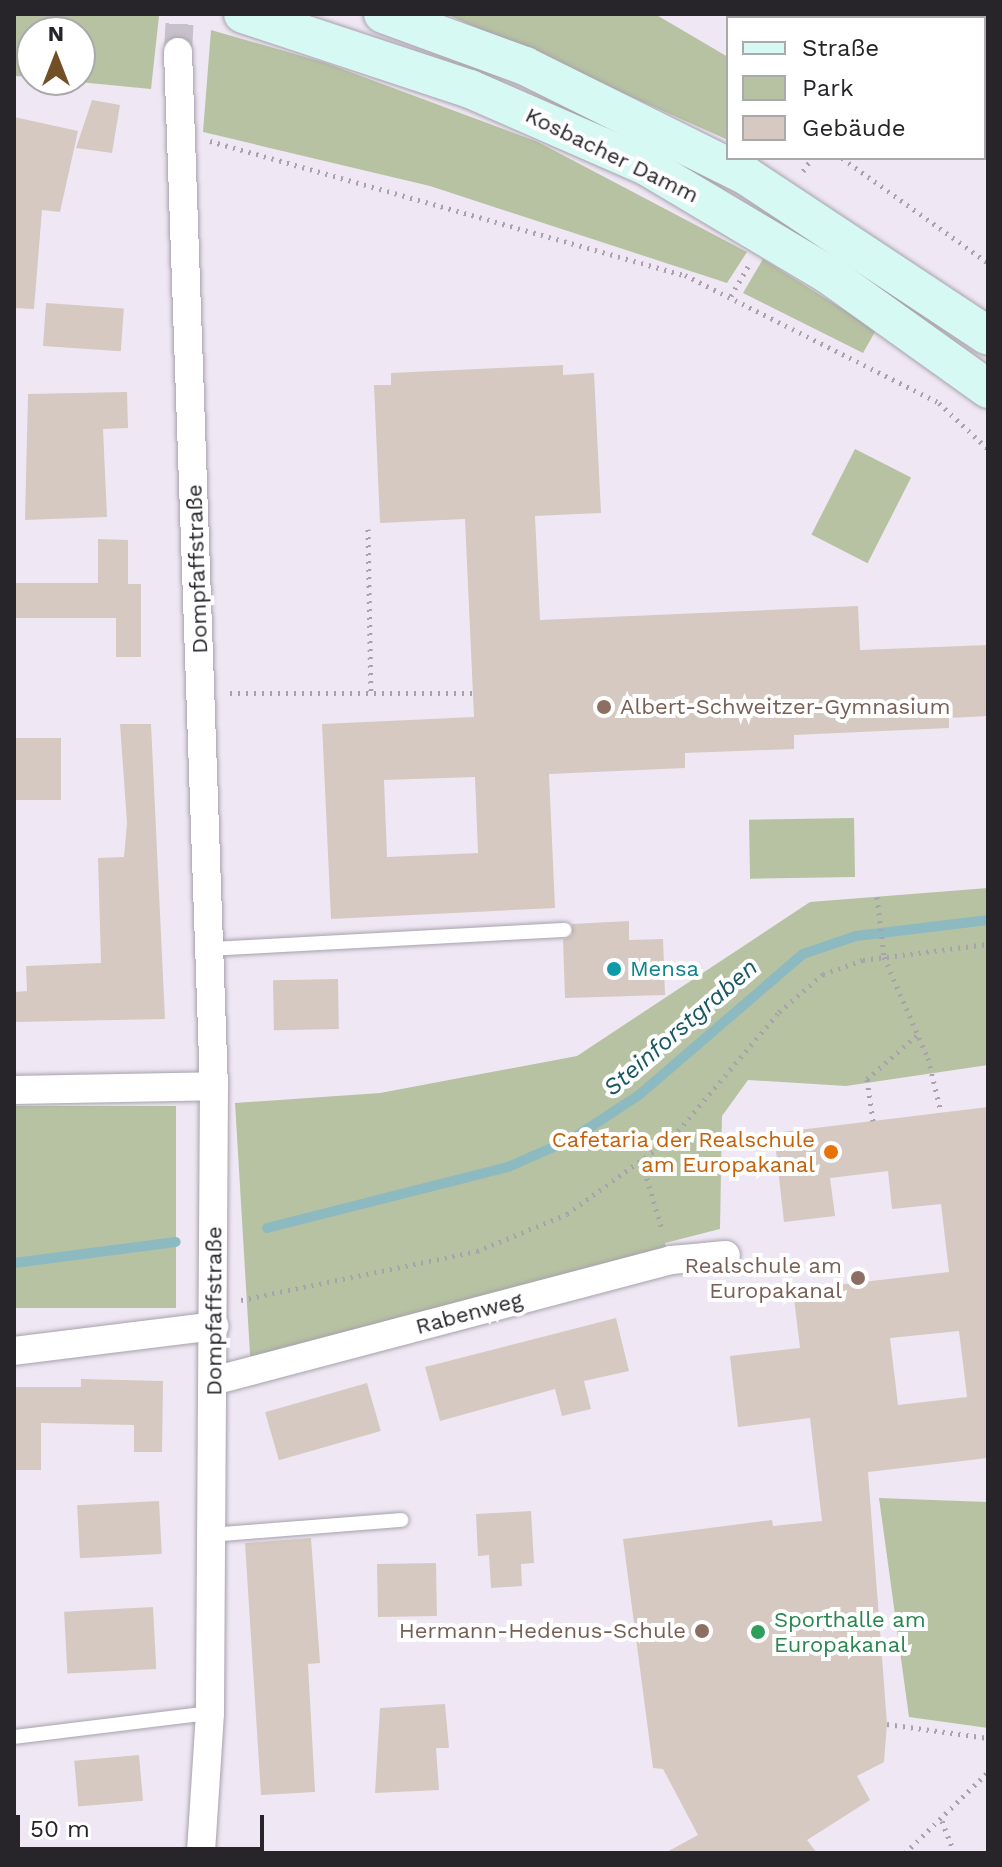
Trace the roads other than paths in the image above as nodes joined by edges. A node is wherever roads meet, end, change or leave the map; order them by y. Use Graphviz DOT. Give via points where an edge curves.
graph roads {
  1 [pos="243,14"];
  2 [pos="383,14"];
  3 [pos="178,52"];
  4 [pos="988,336"];
  5 [pos="988,389"];
  6 [pos="564,930"];
  7 [pos="210,949"];
  8 [pos="214,1086"];
  9 [pos="14,1090"];
  10 [pos="726,1255"];
  11 [pos="214,1315"];
  12 [pos="14,1351"];
  13 [pos="213,1381"];
  14 [pos="401,1520"];
  15 [pos="210,1535"];
  16 [pos="210,1713"];
  17 [pos="14,1737"];
  18 [pos="201,1853"];
  1 -- 5 [label="street, Kosbacher Damm" via="470,89 646,166 829,275"];
  2 -- 4 [label="street, Kosbacher Damm" via="525,66 745,175"];
  3 -- 7 [label="street, Dompfaffstraße"];
  6 -- 7 [label="lane"];
  7 -- 8 [label="street, Dompfaffstraße"];
  8 -- 9 [label="street"];
  8 -- 11 [label="street, Dompfaffstraße"];
  10 -- 13 [label="street, Rabenweg" via="671,1260"];
  11 -- 12 [label="street"];
  11 -- 13 [label="street, Dompfaffstraße"];
  13 -- 15 [label="street, Dompfaffstraße"];
  14 -- 15 [label="lane"];
  15 -- 16 [label="street, Dompfaffstraße"];
  16 -- 17 [label="lane"];
  16 -- 18 [label="street, Dompfaffstraße"];
}
